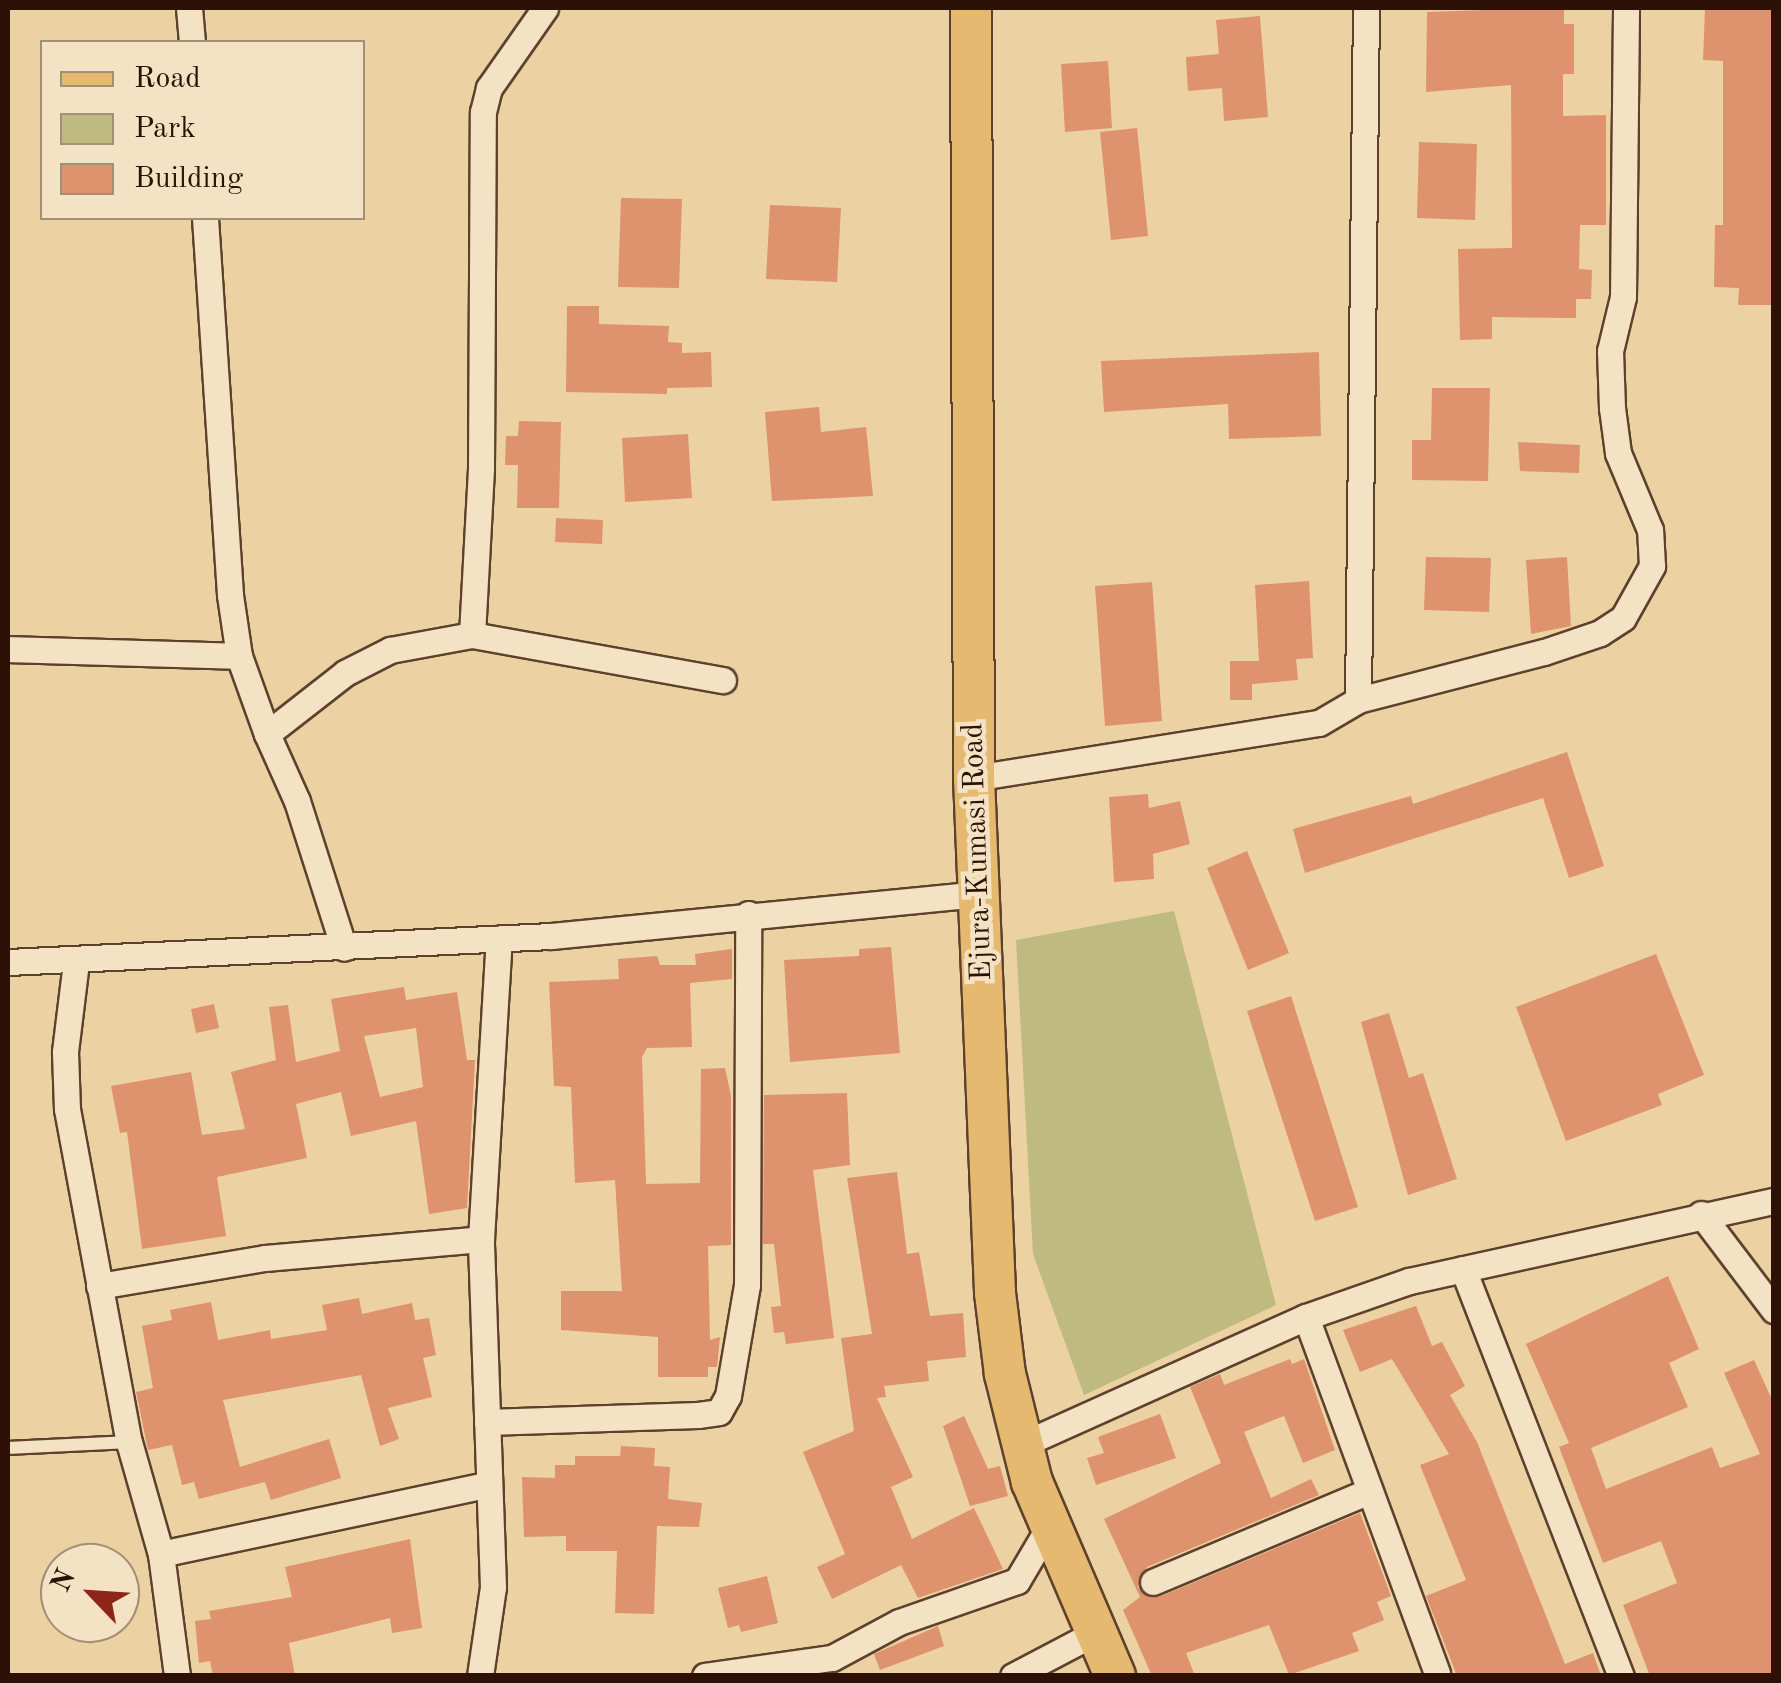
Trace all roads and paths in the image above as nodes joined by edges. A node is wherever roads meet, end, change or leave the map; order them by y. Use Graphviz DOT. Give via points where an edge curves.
graph roads {
  1 [pos="189,8"];
  2 [pos="545,8"];
  3 [pos="971,8"];
  4 [pos="1366,8"];
  5 [pos="1626,8"];
  6 [pos="192,40"];
  7 [pos="205,220"];
  8 [pos="472,636"];
  9 [pos="8,649"];
  10 [pos="239,656"];
  11 [pos="723,680"];
  12 [pos="1358,700"];
  13 [pos="267,734"];
  14 [pos="974,778"];
  15 [pos="978,894"];
  16 [pos="748,914"];
  17 [pos="498,939"];
  18 [pos="344,948"];
  19 [pos="8,962"];
  20 [pos="76,962"];
  21 [pos="1774,1201"];
  22 [pos="1701,1214"];
  23 [pos="481,1239"];
  24 [pos="1463,1269"];
  25 [pos="99,1286"];
  26 [pos="1774,1310"];
  27 [pos="1306,1317"];
  28 [pos="487,1422"];
  29 [pos="128,1442"];
  30 [pos="1022,1445"];
  31 [pos="8,1448"];
  32 [pos="488,1484"];
  33 [pos="1370,1491"];
  34 [pos="1050,1525"];
  35 [pos="161,1554"];
  36 [pos="1153,1582"];
  37 [pos="1094,1633"];
  38 [pos="836,1666"];
  39 [pos="1437,1674"];
  40 [pos="177,1676"];
  41 [pos="480,1676"];
  42 [pos="705,1676"];
  43 [pos="1014,1676"];
  44 [pos="1115,1676"];
  45 [pos="1622,1676"];
  1 -- 6 [label="street"];
  2 -- 8 [label="street" via="488,88 483,112 482,466"];
  3 -- 14 [label="main road, Ejura-Kumasi Road"];
  4 -- 12 [label="street"];
  5 -- 12 [label="street" via="1622,297 1610,351 1612,408 1618,453 1650,530 1652,566 1623,618 1600,633"];
  7 -- 10 [label="street"];
  8 -- 11 [label="street"];
  8 -- 13 [label="street" via="390,650 345,673"];
  9 -- 10 [label="street"];
  10 -- 13 [label="street"];
  12 -- 14 [label="street" via="1319,723 1267,736 1169,744"];
  13 -- 18 [label="street" via="310,835"];
  14 -- 15 [label="main road, Ejura-Kumasi Road"];
  15 -- 16 [label="street"];
  15 -- 30 [label="main road, Ejura-Kumasi Road" via="994,1274"];
  16 -- 17 [label="street"];
  16 -- 28 [label="street" via="747,1285 728,1396 719,1412"];
  17 -- 18 [label="street"];
  17 -- 23 [label="street"];
  18 -- 20 [label="street"];
  19 -- 20 [label="street"];
  20 -- 25 [label="street" via="65,1052 67,1109"];
  21 -- 22 [label="street"];
  22 -- 24 [label="street"];
  22 -- 26 [label="street"];
  23 -- 25 [label="street" via="265,1258"];
  23 -- 28 [label="street"];
  24 -- 27 [label="street"];
  24 -- 45 [label="street"];
  25 -- 29 [label="street"];
  27 -- 30 [label="street"];
  27 -- 33 [label="street"];
  28 -- 32 [label="street"];
  29 -- 31 [label="lane"];
  29 -- 35 [label="street"];
  30 -- 34 [label="main road, Ejura-Kumasi Road"];
  32 -- 35 [label="street"];
  32 -- 41 [label="street" via="494,1587"];
  33 -- 36 [label="street"];
  33 -- 39 [label="street"];
  34 -- 37 [label="main road, Ejura-Kumasi Road"];
  34 -- 38 [label="street" via="1016,1582 899,1622"];
  35 -- 40 [label="street"];
  37 -- 43 [label="street"];
  37 -- 44 [label="main road, Ejura-Kumasi Road"];
  38 -- 42 [label="street"];
}
